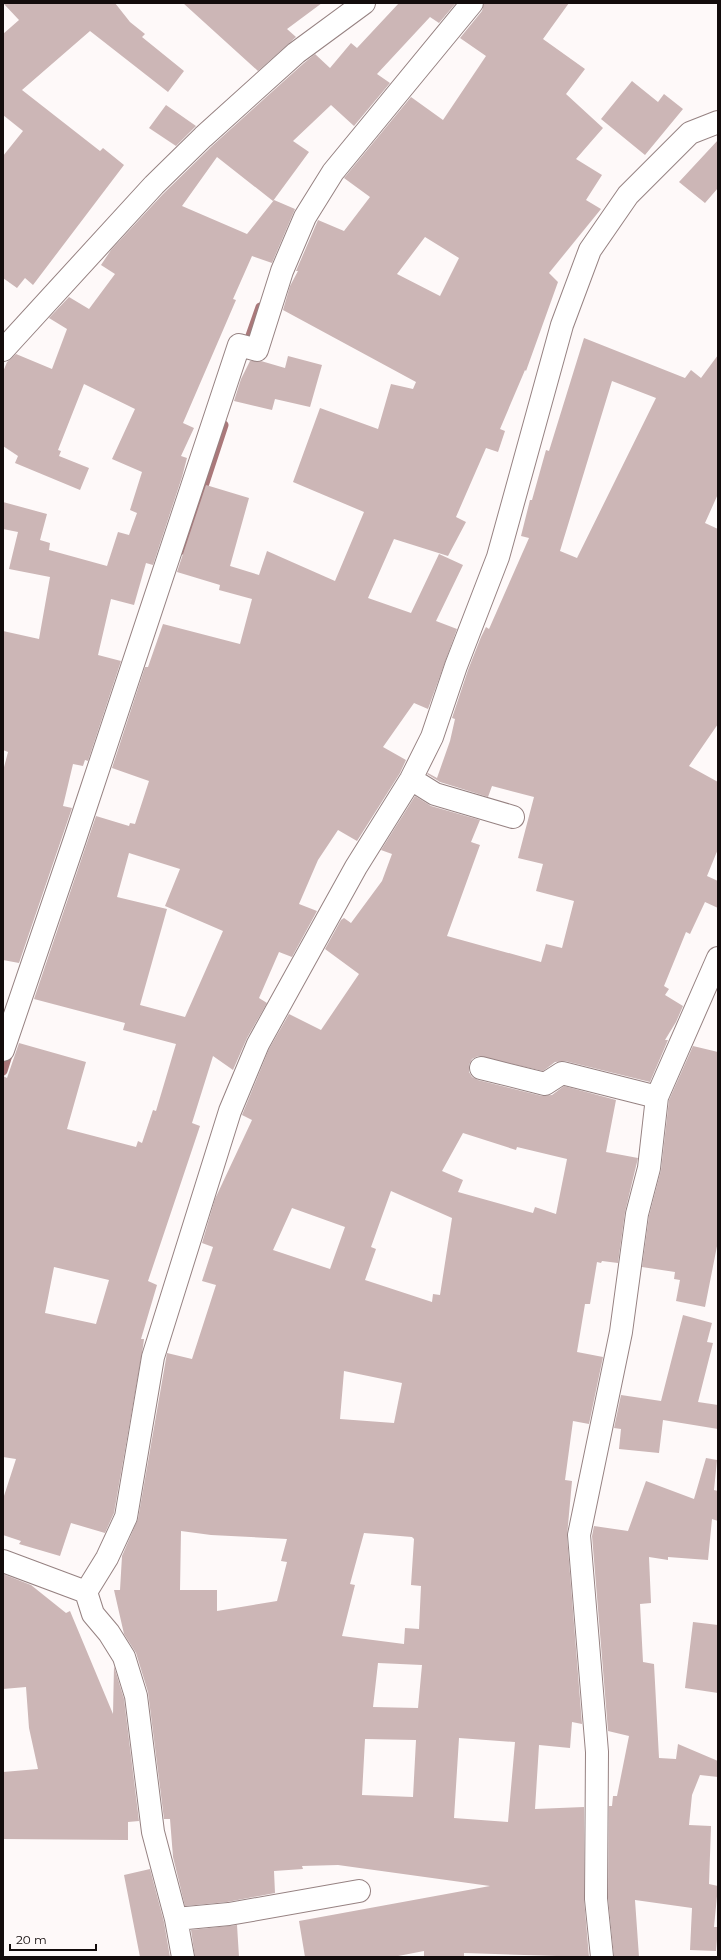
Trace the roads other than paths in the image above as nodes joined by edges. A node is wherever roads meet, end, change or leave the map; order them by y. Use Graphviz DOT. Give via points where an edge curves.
graph roads {
  1 [pos="364,3"];
  2 [pos="472,3"];
  3 [pos="718,122"];
  4 [pos="3,350"];
  5 [pos="411,779"];
  6 [pos="513,817"];
  7 [pos="718,958"];
  8 [pos="3,1050"];
  9 [pos="481,1068"];
  10 [pos="657,1096"];
  11 [pos="3,1561"];
  12 [pos="86,1592"];
  13 [pos="359,1890"];
  14 [pos="176,1919"];
  15 [pos="183,1957"];
  16 [pos="602,1957"];
  1 -- 4 [label="street" via="296,53 203,137 154,185"];
  2 -- 8 [label="street" via="333,172 305,217 282,271 257,350 239,344"];
  3 -- 5 [label="street" via="690,133 628,195 590,250 562,325 498,557 456,666 432,738"];
  5 -- 6 [label="street" via="435,794"];
  5 -- 12 [label="street" via="356,867 258,1044 230,1111 153,1357 126,1517 107,1558"];
  7 -- 10 [label="street"];
  9 -- 10 [label="street" via="545,1084 562,1073"];
  10 -- 16 [label="street" via="649,1168 637,1214 621,1332 579,1535 597,1752 596,1899"];
  11 -- 12 [label="street"];
  12 -- 14 [label="street" via="93,1614 110,1633 124,1657 136,1696 153,1832"];
  13 -- 14 [label="street" via="229,1914"];
  14 -- 15 [label="street"];
}
